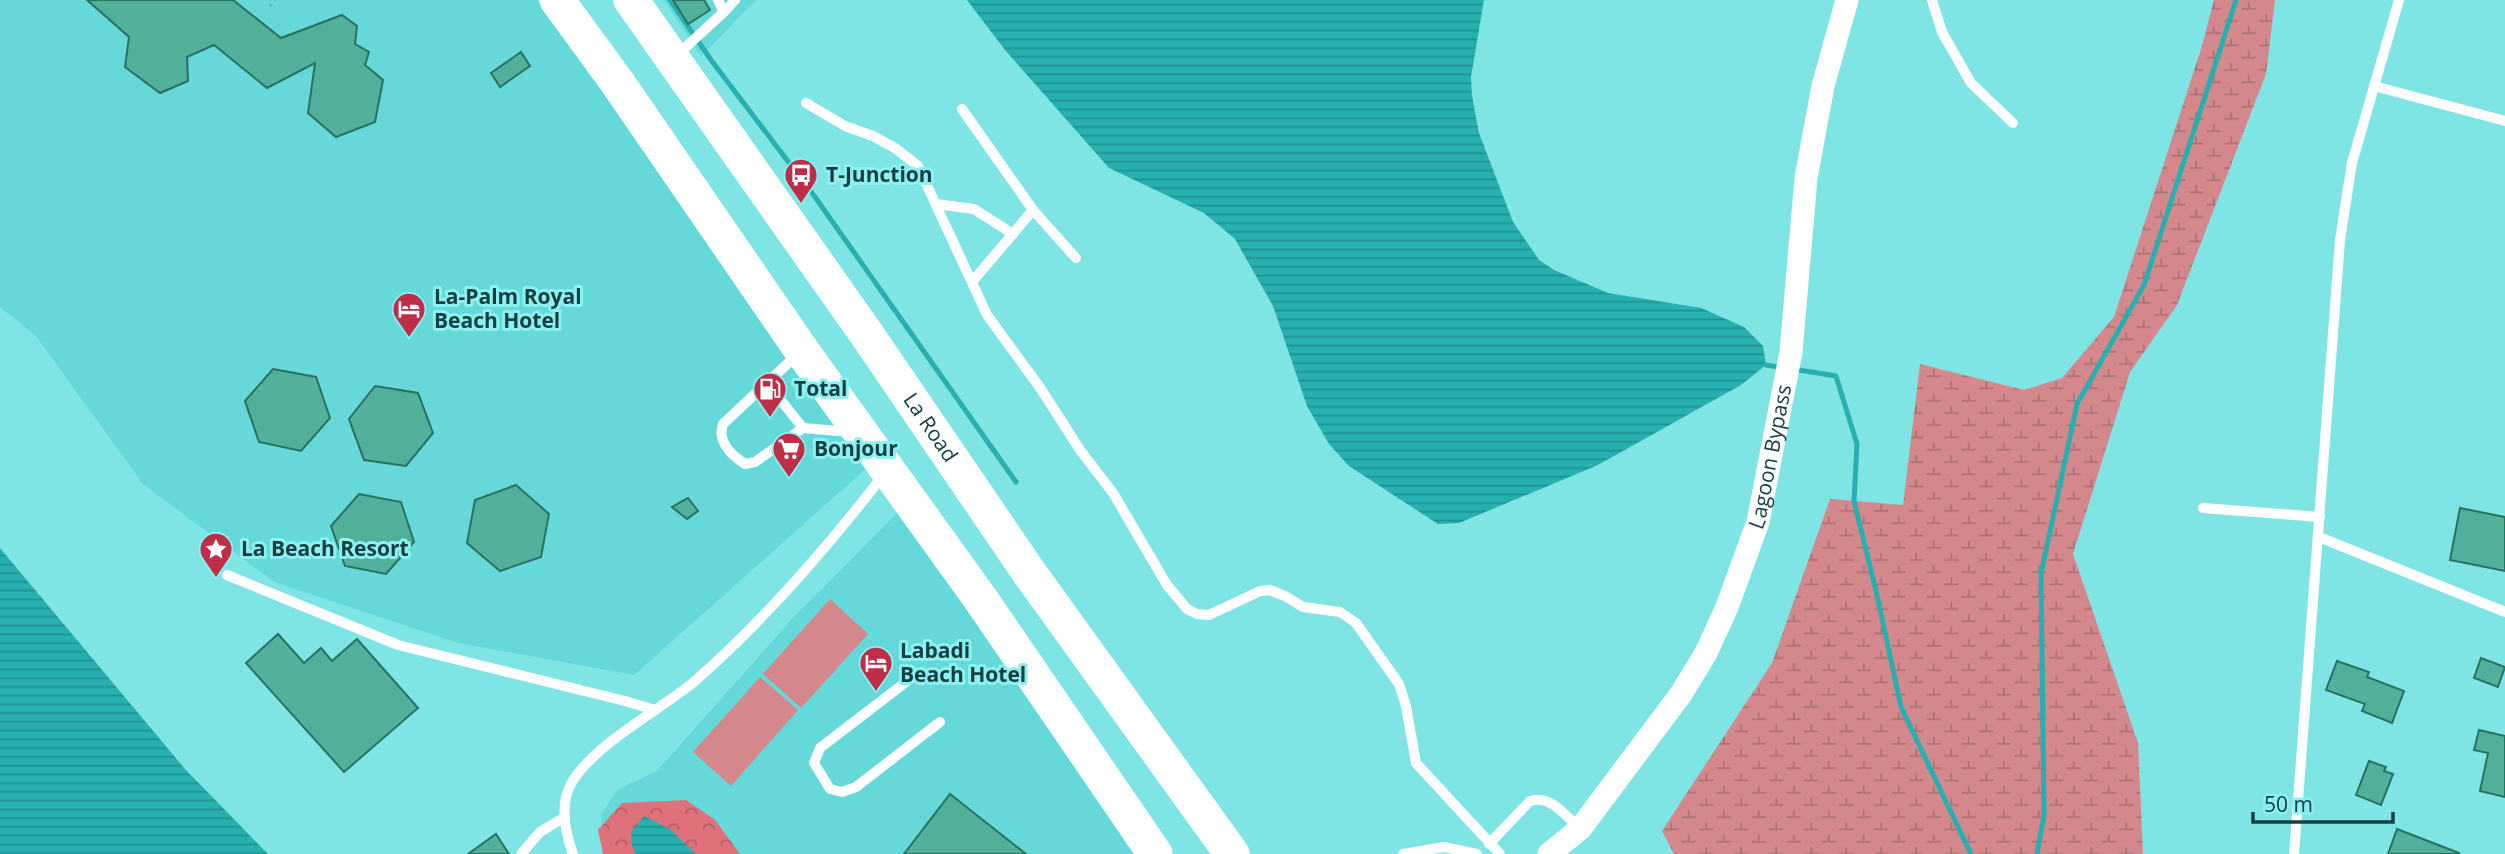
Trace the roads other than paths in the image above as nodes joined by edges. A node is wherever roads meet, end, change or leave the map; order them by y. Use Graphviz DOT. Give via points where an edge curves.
graph roads {
  1 [pos="556,0"];
  2 [pos="631,0"];
  3 [pos="718,0"];
  4 [pos="735,0"];
  5 [pos="1847,0"];
  6 [pos="1932,0"];
  7 [pos="2399,0"];
  8 [pos="725,11"];
  9 [pos="681,52"];
  10 [pos="2374,86"];
  11 [pos="806,103"];
  12 [pos="962,109"];
  13 [pos="2505,121"];
  14 [pos="2013,123"];
  15 [pos="936,204"];
  16 [pos="1033,210"];
  17 [pos="1013,234"];
  18 [pos="1076,258"];
  19 [pos="972,282"];
  20 [pos="802,351"];
  21 [pos="767,383"];
  22 [pos="803,428"];
  23 [pos="860,433"];
  24 [pos="887,471"];
  25 [pos="2203,508"];
  26 [pos="2320,517"];
  27 [pos="2319,537"];
  28 [pos="227,575"];
  29 [pos="2505,612"];
  30 [pos="906,682"];
  31 [pos="655,710"];
  32 [pos="940,722"];
  33 [pos="565,817"];
  34 [pos="1580,829"];
  35 [pos="1491,849"];
  36 [pos="521,854"];
  37 [pos="573,854"];
  38 [pos="1155,854"];
  39 [pos="1232,854"];
  40 [pos="1403,854"];
  41 [pos="1477,854"];
  42 [pos="1499,854"];
  43 [pos="1549,854"];
  44 [pos="2294,854"];
  1 -- 20 [label="main road"];
  2 -- 9 [label="main road, La Road"];
  3 -- 8 [label="lane"];
  4 -- 8 [label="lane"];
  5 -- 34 [label="street, Lagoon Bypass" via="1823,86 1806,178 1791,352 1758,522 1706,653 1659,725"];
  6 -- 14 [label="lane" via="1942,32 1971,83"];
  7 -- 10 [label="lane"];
  8 -- 9 [label="lane"];
  9 -- 39 [label="main road, La Road" via="810,253 1028,571"];
  10 -- 13 [label="lane"];
  10 -- 26 [label="lane" via="2351,163 2340,240"];
  11 -- 15 [label="lane" via="895,148 918,166"];
  12 -- 16 [label="lane"];
  15 -- 17 [label="lane" via="974,209"];
  15 -- 19 [label="lane"];
  16 -- 17 [label="lane"];
  16 -- 18 [label="lane"];
  17 -- 19 [label="lane"];
  19 -- 35 [label="lane" via="987,315 1113,493 1167,585 1187,609 1209,615 1270,590 1303,607 1340,612 1356,624 1399,684 1416,763"];
  20 -- 21 [label="lane"];
  20 -- 23 [label="main road"];
  21 -- 22 [label="lane"];
  21 -- 22 [label="lane" via="723,424 723,443 745,464 755,462"];
  22 -- 23 [label="lane"];
  23 -- 24 [label="main road"];
  24 -- 31 [label="lane" via="788,592 694,681"];
  24 -- 38 [label="main road"];
  25 -- 26 [label="lane"];
  26 -- 27 [label="lane"];
  27 -- 29 [label="lane"];
  27 -- 44 [label="lane"];
  28 -- 31 [label="lane" via="398,645"];
  30 -- 32 [label="lane" via="820,748 814,763 830,789 842,792 856,787"];
  31 -- 33 [label="lane" via="596,753 574,779"];
  33 -- 36 [label="lane" via="540,832"];
  33 -- 37 [label="lane"];
  34 -- 35 [label="lane" via="1539,798 1530,801"];
  34 -- 43 [label="street, Lagoon Bypass"];
  35 -- 42 [label="lane"];
  40 -- 41 [label="lane" via="1444,847"];
}
